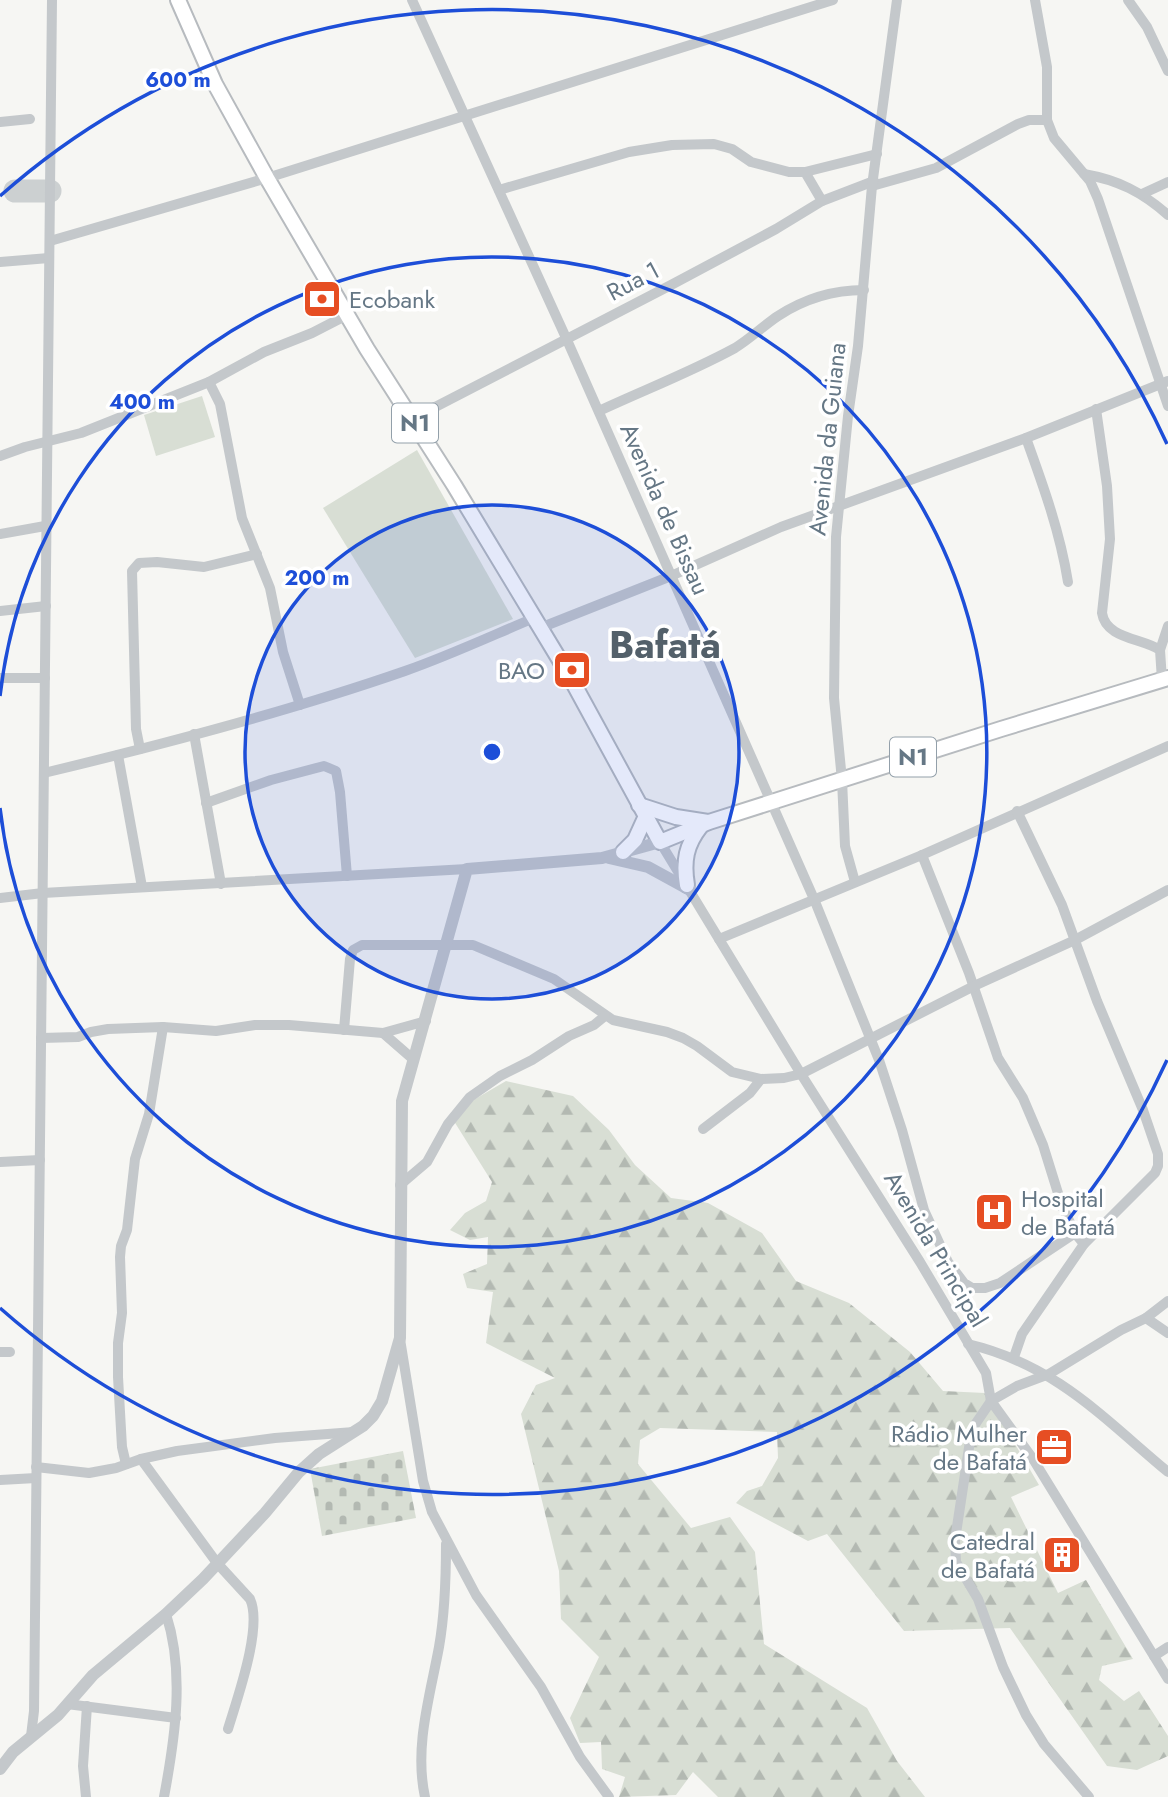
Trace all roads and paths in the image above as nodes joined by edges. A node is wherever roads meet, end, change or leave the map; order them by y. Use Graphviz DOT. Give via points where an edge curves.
graph roads {
  1 [pos="52,0"];
  2 [pos="178,0"];
  3 [pos="412,0"];
  4 [pos="833,0"];
  5 [pos="897,0"];
  6 [pos="1035,0"];
  7 [pos="1128,0"];
  8 [pos="1168,71"];
  9 [pos="465,115"];
  10 [pos="30,119"];
  11 [pos="1047,120"];
  12 [pos="0,122"];
  13 [pos="877,154"];
  14 [pos="805,172"];
  15 [pos="1084,174"];
  16 [pos="267,178"];
  17 [pos="1168,182"];
  18 [pos="873,184"];
  19 [pos="499,190"];
  20 [pos="1142,194"];
  21 [pos="822,201"];
  22 [pos="1168,215"];
  23 [pos="50,241"];
  24 [pos="50,258"];
  25 [pos="0,262"];
  26 [pos="864,290"];
  27 [pos="347,315"];
  28 [pos="567,340"];
  29 [pos="209,382"];
  30 [pos="1164,382"];
  31 [pos="1168,406"];
  32 [pos="1096,409"];
  33 [pos="599,411"];
  34 [pos="412,419"];
  35 [pos="1026,438"];
  36 [pos="47,441"];
  37 [pos="0,456"];
  38 [pos="839,507"];
  39 [pos="45,526"];
  40 [pos="0,534"];
  41 [pos="257,554"];
  42 [pos="671,576"];
  43 [pos="1068,582"];
  44 [pos="46,606"];
  45 [pos="0,611"];
  46 [pos="537,623"];
  47 [pos="1168,626"];
  48 [pos="1160,650"];
  49 [pos="0,678"];
  50 [pos="45,678"];
  51 [pos="1165,679"];
  52 [pos="300,705"];
  53 [pos="194,734"];
  54 [pos="1168,746"];
  55 [pos="139,749"];
  56 [pos="118,755"];
  57 [pos="44,773"];
  58 [pos="842,780"];
  59 [pos="206,803"];
  60 [pos="772,803"];
  61 [pos="642,810"];
  62 [pos="1017,811"];
  63 [pos="705,824"];
  64 [pos="660,842"];
  65 [pos="623,852"];
  66 [pos="922,855"];
  67 [pos="602,858"];
  68 [pos="467,869"];
  69 [pos="347,876"];
  70 [pos="855,882"];
  71 [pos="220,884"];
  72 [pos="142,887"];
  73 [pos="688,888"];
  74 [pos="1168,890"];
  75 [pos="43,893"];
  76 [pos="0,898"];
  77 [pos="814,899"];
  78 [pos="719,939"];
  79 [pos="1075,940"];
  80 [pos="447,943"];
  81 [pos="974,986"];
  82 [pos="606,1016"];
  83 [pos="426,1021"];
  84 [pos="163,1027"];
  85 [pos="345,1030"];
  86 [pos="383,1033"];
  87 [pos="41,1038"];
  88 [pos="870,1039"];
  89 [pos="414,1060"];
  90 [pos="801,1074"];
  91 [pos="761,1079"];
  92 [pos="703,1129"];
  93 [pos="40,1160"];
  94 [pos="0,1162"];
  95 [pos="400,1185"];
  96 [pos="1075,1233"];
  97 [pos="1084,1244"];
  98 [pos="1168,1301"];
  99 [pos="1146,1318"];
  100 [pos="1168,1333"];
  101 [pos="400,1338"];
  102 [pos="968,1344"];
  103 [pos="1014,1357"];
  104 [pos="1048,1374"];
  105 [pos="991,1401"];
  106 [pos="354,1432"];
  107 [pos="141,1459"];
  108 [pos="126,1464"];
  109 [pos="1168,1472"];
  110 [pos="36,1473"];
  111 [pos="0,1480"];
  112 [pos="446,1542"];
  113 [pos="217,1563"];
  114 [pos="166,1614"];
  115 [pos="1168,1647"];
  116 [pos="1154,1656"];
  117 [pos="1168,1679"];
  118 [pos="67,1704"];
  119 [pos="87,1706"];
  120 [pos="176,1718"];
  121 [pos="229,1729"];
  122 [pos="31,1736"];
  123 [pos="0,1769"];
  124 [pos="86,1797"];
  125 [pos="163,1797"];
  126 [pos="425,1797"];
  127 [pos="609,1797"];
  128 [pos="1089,1797"];
  1 -- 23 [label="street"];
  2 -- 16 [label="main road, N1" via="200,54"];
  3 -- 9 [label="street, Avenida de Bissau"];
  4 -- 9 [label="street"];
  5 -- 13 [label="street, Avenida da Guiana"];
  6 -- 11 [label="street" via="1046,56"];
  7 -- 8 [label="street"];
  9 -- 16 [label="street"];
  9 -- 19 [label="street, Avenida de Bissau"];
  10 -- 12 [label="street"];
  11 -- 15 [label="street" via="1054,138"];
  11 -- 18 [label="street, Rua 1" via="1018,124 936,168"];
  13 -- 14 [label="street"];
  13 -- 18 [label="street, Avenida da Guiana"];
  14 -- 19 [label="street" via="763,166 732,149 698,143 629,152"];
  14 -- 21 [label="street"];
  15 -- 20 [label="street" via="1116,181"];
  15 -- 30 [label="street" via="1098,199"];
  16 -- 23 [label="street"];
  16 -- 27 [label="main road, N1"];
  17 -- 20 [label="street"];
  18 -- 21 [label="street, Rua 1"];
  18 -- 26 [label="street, Avenida da Guiana"];
  19 -- 28 [label="street, Avenida de Bissau"];
  20 -- 22 [label="street"];
  21 -- 28 [label="street, Rua 1"];
  23 -- 24 [label="street"];
  24 -- 25 [label="street"];
  24 -- 36 [label="street"];
  26 -- 33 [label="street" via="835,292 803,303 736,347"];
  26 -- 38 [label="street, Avenida da Guiana"];
  27 -- 29 [label="street"];
  27 -- 34 [label="main road, N1"];
  28 -- 33 [label="street, Avenida de Bissau"];
  28 -- 34 [label="street, Rua 1"];
  29 -- 36 [label="street" via="80,433"];
  29 -- 41 [label="street" via="220,404 242,518"];
  30 -- 31 [label="street"];
  30 -- 32 [label="street"];
  32 -- 35 [label="street"];
  32 -- 48 [label="street" via="1111,539 1103,622 1115,633"];
  33 -- 42 [label="street, Avenida de Bissau"];
  34 -- 46 [label="main road, N1"];
  35 -- 38 [label="street"];
  35 -- 43 [label="street" via="1050,505"];
  36 -- 37 [label="street"];
  36 -- 39 [label="street"];
  38 -- 42 [label="street" via="781,527"];
  38 -- 58 [label="street, Avenida da Guiana" via="834,611"];
  39 -- 40 [label="street"];
  39 -- 44 [label="street"];
  41 -- 52 [label="street"];
  41 -- 55 [label="street" via="204,567 139,563 132,571"];
  42 -- 46 [label="street"];
  42 -- 60 [label="street, Avenida de Bissau"];
  44 -- 45 [label="street"];
  44 -- 50 [label="street"];
  46 -- 52 [label="street"];
  46 -- 61 [label="main road, N1"];
  47 -- 48 [label="street"];
  48 -- 51 [label="street"];
  49 -- 50 [label="street"];
  50 -- 57 [label="street"];
  51 -- 58 [label="main road, N1"];
  52 -- 53 [label="street"];
  53 -- 55 [label="street"];
  53 -- 59 [label="street"];
  54 -- 62 [label="street"];
  55 -- 56 [label="street"];
  56 -- 57 [label="street"];
  56 -- 72 [label="street"];
  57 -- 75 [label="street"];
  58 -- 60 [label="main road, N1"];
  58 -- 70 [label="street, Avenida da Guiana" via="845,846"];
  59 -- 69 [label="street" via="271,780 331,768 340,792"];
  59 -- 71 [label="street"];
  60 -- 63 [label="main road, N1"];
  60 -- 77 [label="street, Avenida de Bissau"];
  61 -- 63 [label="main road"];
  61 -- 64 [label="main road, N1"];
  61 -- 65 [label="main road" via="635,840"];
  62 -- 66 [label="street"];
  62 -- 79 [label="street"];
  63 -- 64 [label="main road, N1"];
  63 -- 73 [label="main road" via="687,850"];
  64 -- 65 [label="street"];
  64 -- 73 [label="street, Avenida Principal"];
  65 -- 67 [label="street"];
  66 -- 70 [label="street"];
  66 -- 81 [label="street"];
  67 -- 68 [label="street"];
  67 -- 73 [label="street" via="648,867"];
  68 -- 69 [label="street"];
  68 -- 80 [label="street"];
  69 -- 71 [label="street"];
  70 -- 77 [label="street"];
  71 -- 72 [label="street"];
  72 -- 75 [label="street"];
  73 -- 78 [label="street, Avenida Principal"];
  74 -- 79 [label="street"];
  75 -- 76 [label="street"];
  75 -- 87 [label="street"];
  77 -- 78 [label="street"];
  77 -- 88 [label="street, Avenida de Bissau"];
  78 -- 90 [label="street, Avenida Principal"];
  79 -- 81 [label="street"];
  79 -- 97 [label="street" via="1143,1110 1158,1160 1155,1173"];
  80 -- 82 [label="street" via="473,945 534,969"];
  80 -- 83 [label="street"];
  80 -- 85 [label="street" via="362,945 353,950"];
  81 -- 88 [label="street"];
  81 -- 96 [label="street" via="998,1058 1023,1098"];
  82 -- 91 [label="street" via="683,1038 732,1072"];
  82 -- 95 [label="street" via="470,1097 448,1124 428,1162"];
  83 -- 86 [label="street"];
  83 -- 89 [label="street"];
  84 -- 85 [label="street" via="216,1031 289,1025"];
  84 -- 87 [label="street"];
  84 -- 108 [label="street" via="121,1245 118,1377"];
  85 -- 86 [label="street"];
  86 -- 89 [label="street"];
  87 -- 93 [label="street"];
  88 -- 90 [label="street"];
  88 -- 96 [label="street, Avenida de Bissau" via="924,1210 948,1262 964,1283 972,1288 1000,1283"];
  89 -- 95 [label="street" via="402,1101"];
  90 -- 91 [label="street"];
  90 -- 102 [label="street, Avenida Principal"];
  91 -- 92 [label="street"];
  93 -- 94 [label="street"];
  93 -- 110 [label="street"];
  95 -- 101 [label="street"];
  96 -- 97 [label="street"];
  97 -- 103 [label="street" via="1022,1334"];
  98 -- 99 [label="street"];
  99 -- 100 [label="street"];
  99 -- 104 [label="street"];
  101 -- 106 [label="street" via="382,1401"];
  101 -- 112 [label="street" via="423,1481"];
  102 -- 103 [label="street"];
  102 -- 105 [label="street, Avenida Principal" via="986,1373"];
  103 -- 104 [label="street"];
  104 -- 105 [label="street"];
  104 -- 109 [label="street"];
  105 -- 116 [label="street, Avenida Principal" via="1033,1459"];
  105 -- 128 [label="street" via="970,1441 955,1540 956,1562 978,1599 1026,1715"];
  106 -- 107 [label="street" via="275,1438"];
  106 -- 113 [label="street" via="299,1472"];
  107 -- 108 [label="street"];
  107 -- 113 [label="street"];
  108 -- 110 [label="street" via="89,1473"];
  110 -- 111 [label="street"];
  110 -- 122 [label="street"];
  112 -- 126 [label="street" via="441,1632 422,1744"];
  112 -- 127 [label="street"];
  113 -- 114 [label="street"];
  113 -- 121 [label="street" via="253,1606 250,1650"];
  114 -- 118 [label="street" via="93,1675"];
  114 -- 120 [label="street"];
  115 -- 116 [label="street"];
  116 -- 117 [label="street, Avenida Principal"];
  118 -- 119 [label="street"];
  118 -- 122 [label="street"];
  119 -- 120 [label="street"];
  119 -- 124 [label="street"];
  120 -- 125 [label="street"];
  122 -- 123 [label="street"];
}
